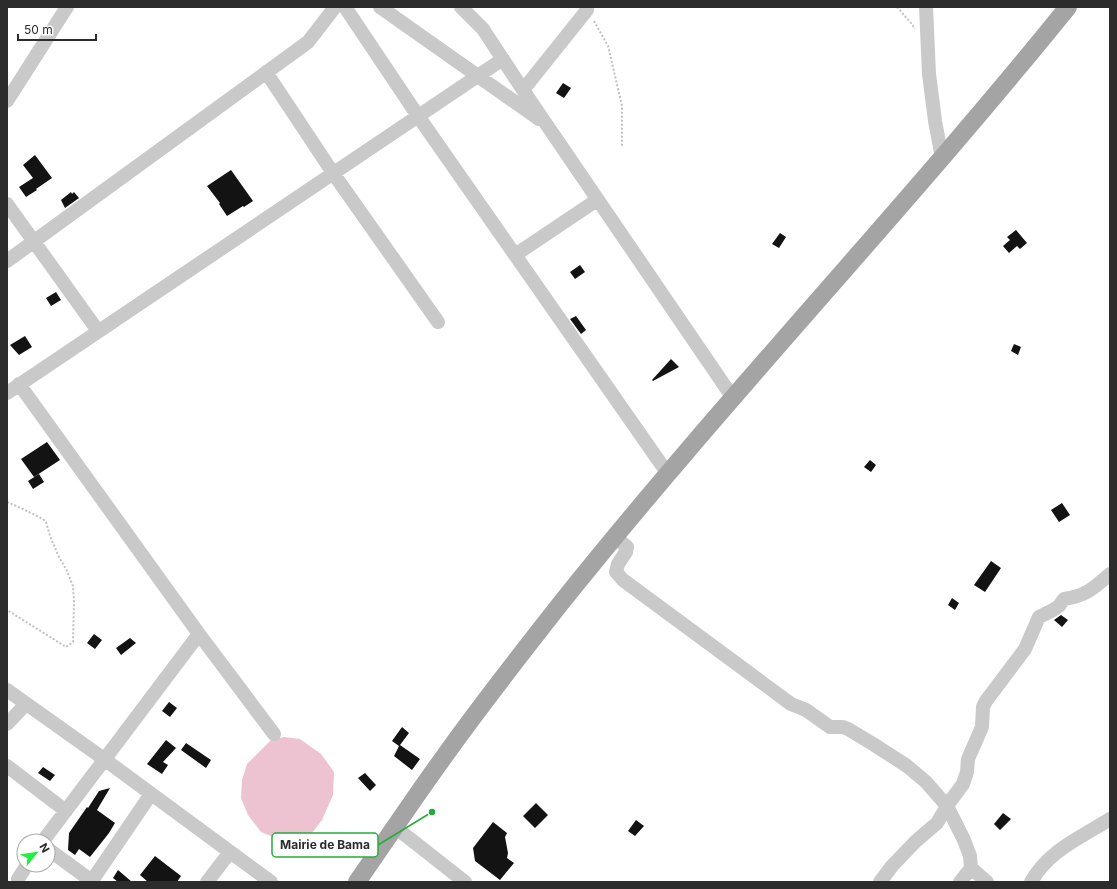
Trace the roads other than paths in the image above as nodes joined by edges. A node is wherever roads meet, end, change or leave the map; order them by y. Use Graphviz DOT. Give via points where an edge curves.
graph roads {
  1 [pos="67,7"];
  2 [pos="335,7"];
  3 [pos="345,7"];
  4 [pos="380,7"];
  5 [pos="461,7"];
  6 [pos="926,7"];
  7 [pos="1068,7"];
  8 [pos="587,10"];
  9 [pos="503,59"];
  10 [pos="266,72"];
  11 [pos="478,76"];
  12 [pos="523,90"];
  13 [pos="7,101"];
  14 [pos="418,116"];
  15 [pos="546,124"];
  16 [pos="942,158"];
  17 [pos="333,173"];
  18 [pos="597,200"];
  19 [pos="7,204"];
  20 [pos="34,242"];
  21 [pos="515,255"];
  22 [pos="7,261"];
  23 [pos="438,322"];
  24 [pos="98,331"];
  25 [pos="19,384"];
  26 [pos="7,393"];
  27 [pos="733,398"];
  28 [pos="668,474"];
  29 [pos="615,537"];
  30 [pos="1110,574"];
  31 [pos="199,634"];
  32 [pos="7,690"];
  33 [pos="26,704"];
  34 [pos="7,724"];
  35 [pos="274,734"];
  36 [pos="104,759"];
  37 [pos="7,766"];
  38 [pos="151,794"];
  39 [pos="947,806"];
  40 [pos="66,811"];
  41 [pos="1110,819"];
  42 [pos="395,827"];
  43 [pos="49,833"];
  44 [pos="230,852"];
  45 [pos="56,855"];
  46 [pos="971,868"];
  47 [pos="92,882"];
  48 [pos="207,882"];
  49 [pos="271,882"];
  50 [pos="357,882"];
  51 [pos="465,882"];
  52 [pos="880,882"];
  53 [pos="960,882"];
  54 [pos="987,882"];
  55 [pos="1030,882"];
  1 -- 13 [label="street"];
  2 -- 10 [label="street" via="308,42"];
  3 -- 14 [label="street"];
  4 -- 11 [label="street"];
  5 -- 9 [label="street" via="483,29"];
  6 -- 16 [label="street" via="929,74"];
  7 -- 16 [label="main road"];
  8 -- 12 [label="street"];
  9 -- 11 [label="street"];
  9 -- 12 [label="street"];
  10 -- 17 [label="street"];
  10 -- 20 [label="street"];
  11 -- 14 [label="street"];
  11 -- 15 [label="street"];
  12 -- 15 [label="street"];
  14 -- 17 [label="street"];
  14 -- 21 [label="street"];
  15 -- 18 [label="street"];
  16 -- 27 [label="main road"];
  17 -- 23 [label="street"];
  17 -- 24 [label="street"];
  18 -- 21 [label="street"];
  18 -- 27 [label="street"];
  19 -- 20 [label="street"];
  20 -- 22 [label="street"];
  20 -- 24 [label="street"];
  21 -- 28 [label="street"];
  24 -- 25 [label="street"];
  25 -- 26 [label="street"];
  25 -- 31 [label="street"];
  27 -- 28 [label="main road"];
  28 -- 29 [label="main road"];
  29 -- 39 [label="street" via="627,547 616,572 623,580 791,704 806,710 830,727 848,729 908,766"];
  29 -- 42 [label="main road" via="477,711"];
  30 -- 39 [label="street" via="1085,594 1064,599 1059,606 1039,617 1025,649 983,707 982,727 968,759 967,772"];
  31 -- 35 [label="street"];
  31 -- 36 [label="street"];
  32 -- 33 [label="street"];
  33 -- 34 [label="street"];
  33 -- 36 [label="street"];
  36 -- 38 [label="street"];
  36 -- 40 [label="street"];
  37 -- 40 [label="street"];
  38 -- 44 [label="street"];
  38 -- 47 [label="street"];
  39 -- 46 [label="street" via="964,840"];
  39 -- 52 [label="street" via="937,823 916,840"];
  40 -- 43 [label="street"];
  41 -- 55 [label="street" via="1054,853"];
  42 -- 50 [label="main road"];
  42 -- 51 [label="street"];
  44 -- 48 [label="street"];
  44 -- 49 [label="street"];
  45 -- 47 [label="street"];
  46 -- 53 [label="street"];
  46 -- 54 [label="street"];
}
